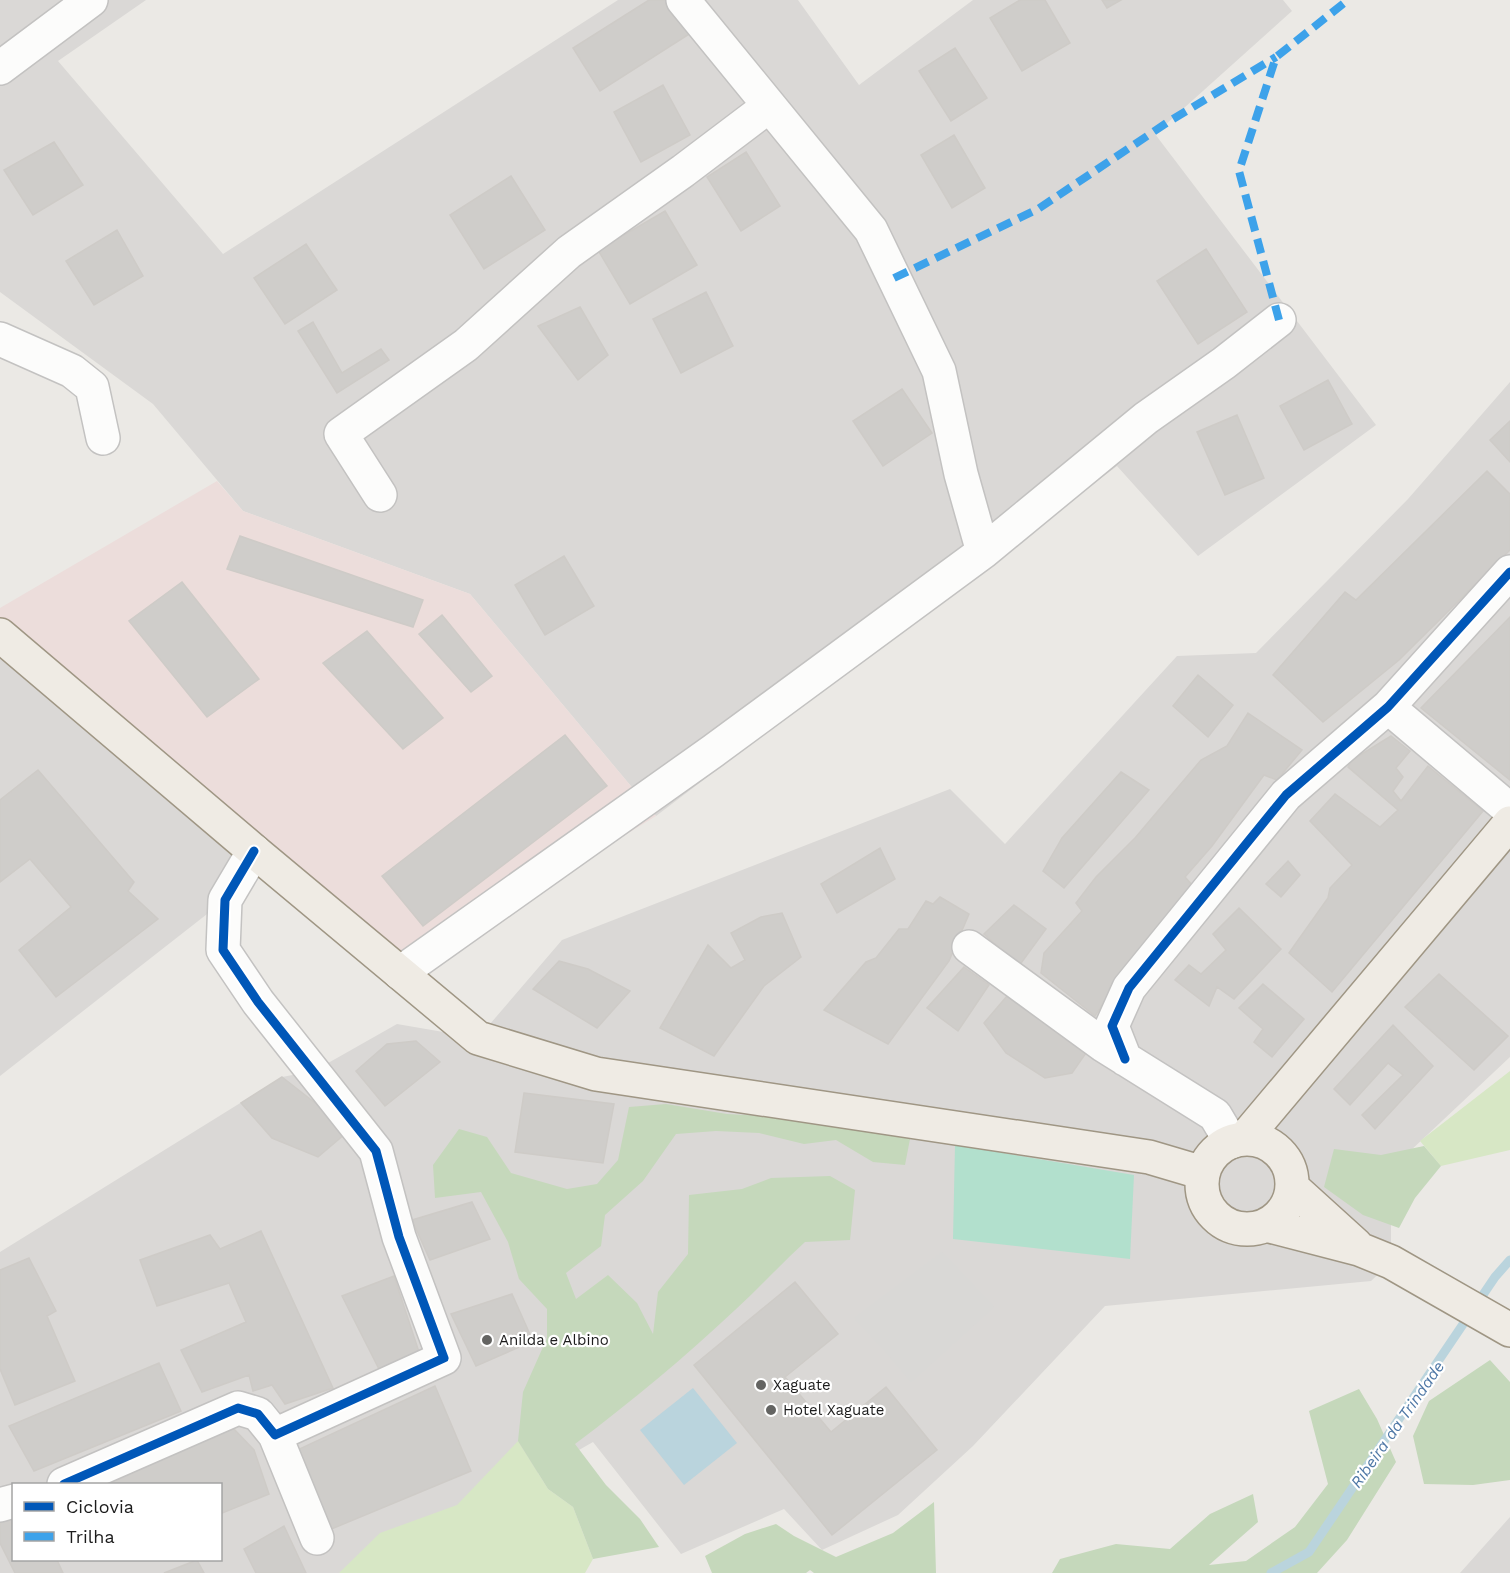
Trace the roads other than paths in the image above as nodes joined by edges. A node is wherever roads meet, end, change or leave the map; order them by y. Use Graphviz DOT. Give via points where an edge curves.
graph roads {
  1 [pos="91,0"];
  2 [pos="683,0"];
  3 [pos="0,68"];
  4 [pos="769,106"];
  5 [pos="1279,320"];
  6 [pos="0,339"];
  7 [pos="103,438"];
  8 [pos="380,495"];
  9 [pos="983,552"];
  10 [pos="1510,572"];
  11 [pos="0,635"];
  12 [pos="1388,707"];
  13 [pos="1510,810"];
  14 [pos="1510,823"];
  15 [pos="254,852"];
  16 [pos="969,948"];
  17 [pos="400,973"];
  18 [pos="1125,1059"];
  19 [pos="1237,1140"];
  20 [pos="1203,1173"];
  21 [pos="1292,1187"];
  22 [pos="1266,1225"];
  23 [pos="1359,1249"];
  24 [pos="1510,1330"];
  25 [pos="276,1435"];
  26 [pos="69,1483"];
  27 [pos="317,1538"];
  1 -- 3 [label="street"];
  2 -- 4 [label="street"];
  4 -- 8 [label="street" via="569,252 465,345 340,434"];
  4 -- 9 [label="street" via="871,230 939,371"];
  5 -- 9 [label="street" via="1146,418"];
  6 -- 7 [label="street" via="72,371 92,387"];
  9 -- 17 [label="street"];
  10 -- 12 [label="street"];
  11 -- 15 [label="main road"];
  12 -- 13 [label="street"];
  12 -- 18 [label="street" via="1286,795 1129,988 1112,1026"];
  14 -- 19 [label="main road"];
  15 -- 17 [label="main road"];
  15 -- 25 [label="street" via="225,900 223,950 258,1002 376,1151 399,1237 444,1358"];
  16 -- 18 [label="street"];
  17 -- 20 [label="main road" via="478,1038 596,1074 1149,1157"];
  18 -- 19 [label="street" via="1215,1115"];
  19 -- 20 [label="main road" via="1218,1149"];
  19 -- 21 [label="main road" via="1258,1140 1272,1147 1284,1158"];
  20 -- 22 [label="main road" via="1203,1196 1215,1217 1238,1228"];
  21 -- 22 [label="main road" via="1288,1203"];
  21 -- 23 [label="main road"];
  22 -- 23 [label="main road"];
  23 -- 24 [label="main road" via="1391,1262"];
  25 -- 26 [label="street" via="258,1414 238,1408"];
  25 -- 27 [label="street"];
}
